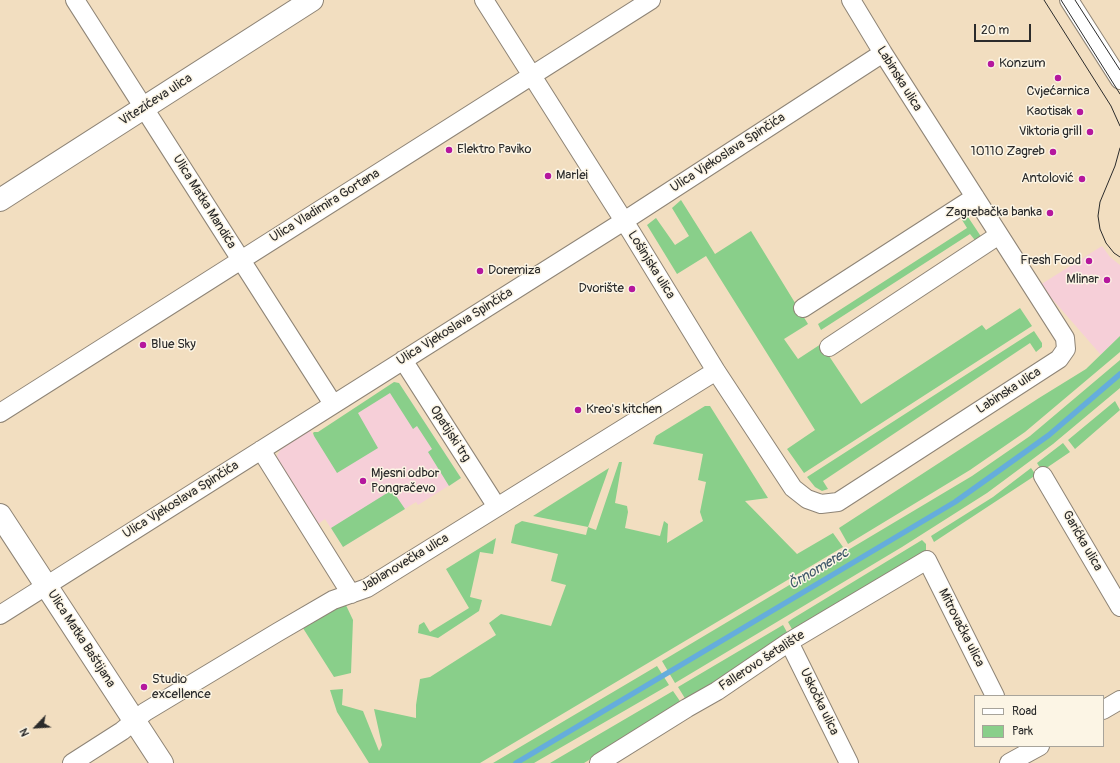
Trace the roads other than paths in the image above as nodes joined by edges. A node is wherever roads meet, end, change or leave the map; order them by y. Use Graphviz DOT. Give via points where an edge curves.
graph roads {
  1 [pos="75,0"];
  2 [pos="312,0"];
  3 [pos="484,0"];
  4 [pos="651,0"];
  5 [pos="851,0"];
  6 [pos="1069,0"];
  7 [pos="883,53"];
  8 [pos="532,76"];
  9 [pos="1120,80"];
  10 [pos="145,108"];
  11 [pos="974,197"];
  12 [pos="0,200"];
  13 [pos="624,220"];
  14 [pos="999,235"];
  15 [pos="240,260"];
  16 [pos="803,308"];
  17 [pos="829,347"];
  18 [pos="403,360"];
  19 [pos="716,371"];
  20 [pos="333,404"];
  21 [pos="0,413"];
  22 [pos="261,450"];
  23 [pos="1043,476"];
  24 [pos="838,502"];
  25 [pos="496,507"];
  26 [pos="0,515"];
  27 [pos="927,560"];
  28 [pos="46,586"];
  29 [pos="351,594"];
  30 [pos="1120,607"];
  31 [pos="0,615"];
  32 [pos="790,642"];
  33 [pos="994,695"];
  34 [pos="1120,700"];
  35 [pos="1104,709"];
  36 [pos="134,721"];
  37 [pos="1029,752"];
  38 [pos="72,763"];
  39 [pos="162,763"];
  40 [pos="599,763"];
  41 [pos="849,763"];
  42 [pos="1009,763"];
  1 -- 10 [label="street, Ulica Matka Mandića"];
  2 -- 10 [label="street, Vitezićeva ulica"];
  3 -- 8 [label="street, Lošinjska ulica"];
  4 -- 8 [label="street, Ulica Vladimira Gortana"];
  5 -- 7 [label="street, Labinska ulica"];
  6 -- 9 [label="street"];
  7 -- 11 [label="street, Labinska ulica"];
  7 -- 13 [label="street, Ulica Vjekoslava Spinčića"];
  8 -- 13 [label="street, Lošinjska ulica"];
  8 -- 15 [label="street, Ulica Vladimira Gortana"];
  10 -- 12 [label="street, Vitezićeva ulica"];
  10 -- 15 [label="street, Ulica Matka Mandića"];
  11 -- 14 [label="street, Labinska ulica"];
  11 -- 16 [label="street"];
  13 -- 18 [label="street, Ulica Vjekoslava Spinčića"];
  13 -- 19 [label="street, Lošinjska ulica"];
  14 -- 17 [label="street"];
  14 -- 24 [label="street, Labinska ulica" via="1065,338 1066,349 1059,359"];
  15 -- 20 [label="street, Ulica Matka Mandića"];
  15 -- 21 [label="street, Ulica Vladimira Gortana"];
  18 -- 20 [label="street, Ulica Vjekoslava Spinčića"];
  18 -- 25 [label="street, Opatijski trg"];
  19 -- 24 [label="street, Lošinjska ulica" via="794,488 821,504"];
  19 -- 25 [label="street, Jablanovečka ulica"];
  20 -- 22 [label="street, Ulica Vjekoslava Spinčića"];
  22 -- 28 [label="street, Ulica Vjekoslava Spinčića"];
  22 -- 29 [label="street"];
  23 -- 30 [label="street, Garićka ulica"];
  25 -- 29 [label="street, Jablanovečka ulica" via="367,588"];
  26 -- 28 [label="street, Ulica Matka Baštijana"];
  27 -- 32 [label="street, Fallerovo šetalište"];
  27 -- 33 [label="street, Mitrovačka ulica"];
  28 -- 31 [label="street, Ulica Vjekoslava Spinčića"];
  28 -- 36 [label="street, Ulica Matka Baštijana"];
  29 -- 36 [label="street, Jablanovečka ulica" via="333,600 278,632"];
  32 -- 40 [label="street, Fallerovo šetalište" via="717,691"];
  32 -- 41 [label="street, Uskočka ulica"];
  34 -- 35 [label="street"];
  36 -- 38 [label="street, Jablanovečka ulica"];
  36 -- 39 [label="street, Ulica Matka Baštijana"];
  37 -- 42 [label="street"];
}
